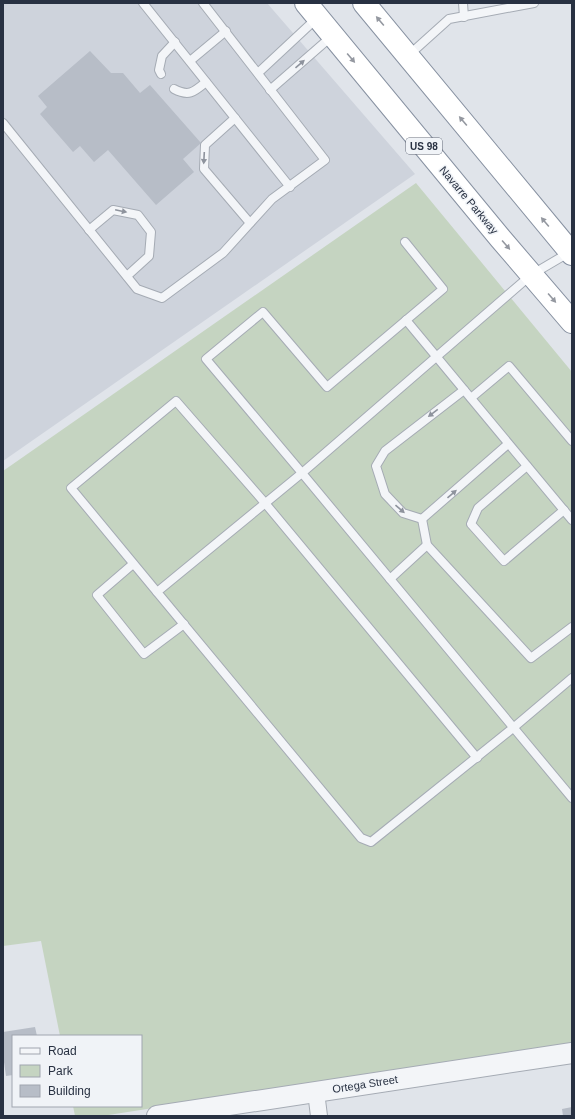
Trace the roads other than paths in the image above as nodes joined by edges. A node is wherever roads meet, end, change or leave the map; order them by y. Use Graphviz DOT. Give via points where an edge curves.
graph roads {
  1 [pos="143,3"];
  2 [pos="203,3"];
  3 [pos="364,3"];
  4 [pos="463,3"];
  5 [pos="534,3"];
  6 [pos="312,10"];
  7 [pos="464,17"];
  8 [pos="226,31"];
  9 [pos="333,36"];
  10 [pos="175,42"];
  11 [pos="408,56"];
  12 [pos="190,61"];
  13 [pos="258,73"];
  14 [pos="161,74"];
  15 [pos="206,82"];
  16 [pos="174,89"];
  17 [pos="270,90"];
  18 [pos="235,118"];
  19 [pos="3,123"];
  20 [pos="290,187"];
  21 [pos="250,223"];
  22 [pos="89,230"];
  23 [pos="405,242"];
  24 [pos="571,252"];
  25 [pos="531,275"];
  26 [pos="127,276"];
  27 [pos="406,320"];
  28 [pos="572,322"];
  29 [pos="437,356"];
  30 [pos="464,390"];
  31 [pos="471,398"];
  32 [pos="572,441"];
  33 [pos="508,444"];
  34 [pos="527,466"];
  35 [pos="302,473"];
  36 [pos="265,503"];
  37 [pos="564,510"];
  38 [pos="422,519"];
  39 [pos="572,520"];
  40 [pos="428,545"];
  41 [pos="133,564"];
  42 [pos="390,579"];
  43 [pos="157,592"];
  44 [pos="184,624"];
  45 [pos="572,627"];
  46 [pos="572,678"];
  47 [pos="513,728"];
  48 [pos="477,758"];
  49 [pos="572,798"];
  50 [pos="572,1053"];
  51 [pos="316,1092"];
  52 [pos="157,1116"];
  53 [pos="319,1116"];
  1 -- 10 [label="lane"];
  2 -- 8 [label="lane"];
  11 -- 3 [label="highway, one-way"];
  4 -- 7 [label="lane"];
  5 -- 7 [label="lane"];
  6 -- 9 [label="highway, Navarre Parkway / US 98"];
  6 -- 13 [label="lane"];
  7 -- 11 [label="lane" via="449,20"];
  8 -- 12 [label="lane"];
  8 -- 13 [label="lane"];
  17 -- 9 [label="lane, one-way"];
  9 -- 25 [label="highway, Navarre Parkway / US 98, one-way"];
  10 -- 12 [label="lane"];
  10 -- 14 [label="lane" via="162,56 159,70"];
  24 -- 11 [label="highway, one-way"];
  12 -- 15 [label="lane"];
  13 -- 17 [label="lane"];
  15 -- 16 [label="lane" via="193,92 183,94"];
  15 -- 18 [label="lane"];
  17 -- 20 [label="lane" via="325,160"];
  18 -- 20 [label="lane"];
  18 -- 21 [label="lane, one-way" via="205,145 204,169"];
  19 -- 22 [label="lane"];
  20 -- 21 [label="lane" via="272,199"];
  21 -- 26 [label="lane" via="223,253 162,298 137,289"];
  22 -- 26 [label="lane"];
  22 -- 26 [label="lane, one-way" via="114,210 138,215 150,232 149,256"];
  23 -- 27 [label="lane" via="443,288"];
  24 -- 25 [label="lane"];
  25 -- 28 [label="highway, Navarre Parkway / US 98, one-way"];
  25 -- 29 [label="lane"];
  27 -- 29 [label="lane"];
  27 -- 35 [label="lane" via="327,387 262,312 206,359"];
  29 -- 30 [label="lane"];
  29 -- 35 [label="lane"];
  30 -- 31 [label="lane"];
  30 -- 38 [label="lane, one-way" via="386,451 376,466 385,494 403,513"];
  31 -- 32 [label="lane" via="509,366"];
  31 -- 33 [label="lane"];
  33 -- 34 [label="lane"];
  38 -- 33 [label="lane, one-way"];
  34 -- 37 [label="lane"];
  34 -- 37 [label="lane" via="478,508 471,524 504,562"];
  35 -- 36 [label="lane"];
  35 -- 42 [label="lane"];
  36 -- 41 [label="lane" via="176,401 71,488"];
  36 -- 43 [label="lane"];
  36 -- 48 [label="lane"];
  37 -- 39 [label="lane"];
  38 -- 40 [label="lane"];
  40 -- 42 [label="lane"];
  40 -- 45 [label="lane" via="531,658"];
  41 -- 43 [label="lane"];
  41 -- 44 [label="lane" via="97,595 144,654"];
  42 -- 47 [label="lane"];
  43 -- 44 [label="lane"];
  44 -- 48 [label="lane" via="361,838 371,842"];
  46 -- 47 [label="lane"];
  47 -- 48 [label="lane"];
  47 -- 49 [label="lane"];
  50 -- 51 [label="street, Ortega Street"];
  51 -- 52 [label="street, Ortega Street"];
  51 -- 53 [label="street"];
}
